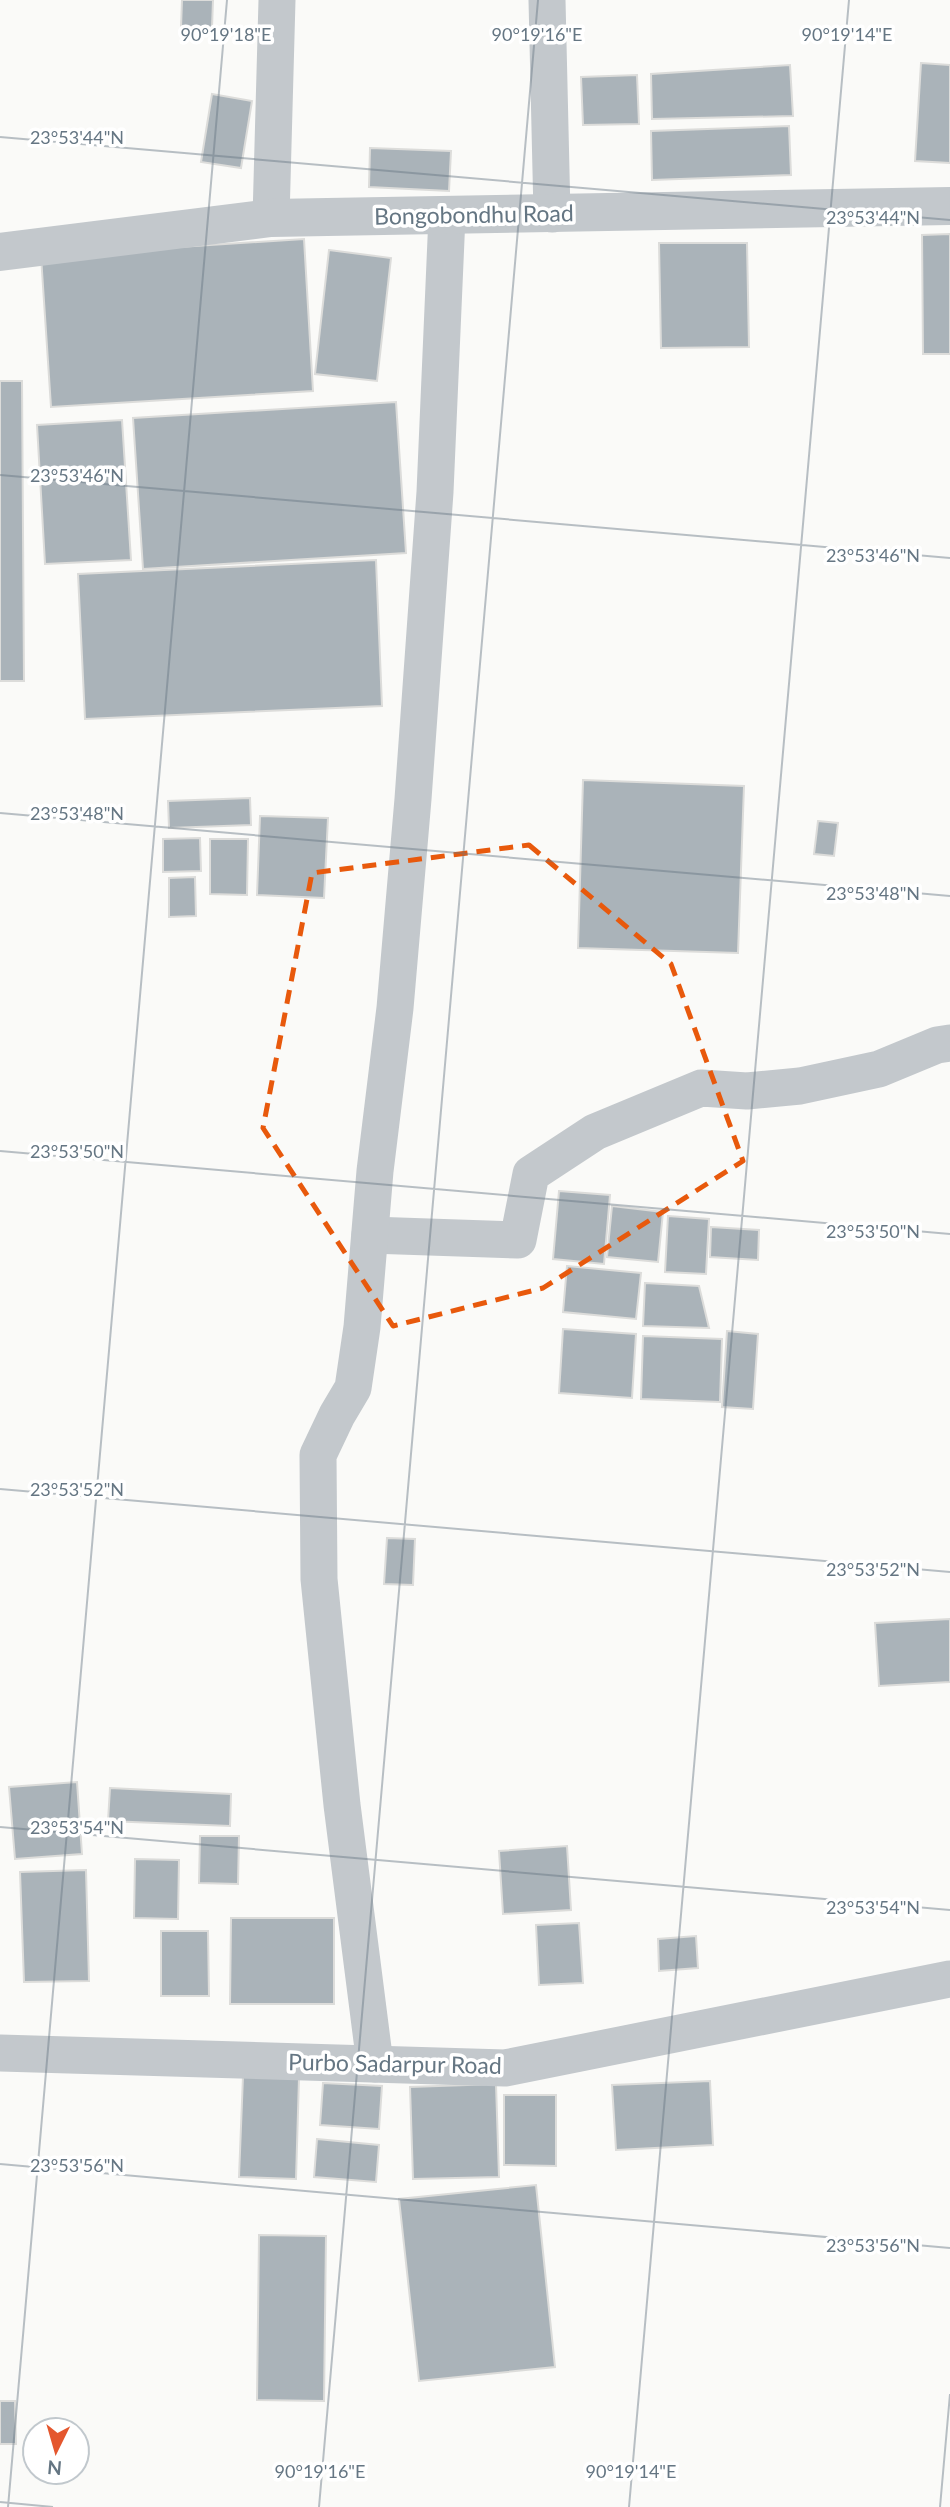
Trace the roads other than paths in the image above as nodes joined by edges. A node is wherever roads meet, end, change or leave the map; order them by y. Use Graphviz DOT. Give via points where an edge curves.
graph roads {
  1 [pos="278,0"];
  2 [pos="547,0"];
  3 [pos="950,206"];
  4 [pos="552,214"];
  5 [pos="447,216"];
  6 [pos="271,218"];
  7 [pos="0,252"];
  8 [pos="950,1043"];
  9 [pos="370,1235"];
  10 [pos="950,1979"];
  11 [pos="0,2053"];
  12 [pos="375,2064"];
  1 -- 6 [label="street"];
  2 -- 4 [label="street"];
  3 -- 4 [label="street, Bongobondhu Road"];
  4 -- 5 [label="street, Bongobondhu Road"];
  5 -- 6 [label="street, Bongobondhu Road"];
  5 -- 9 [label="street" via="435,492 413,799"];
  6 -- 7 [label="street, Bongobondhu Road"];
  8 -- 9 [label="street" via="879,1069 800,1086 747,1091 701,1088 595,1132 531,1174 518,1240"];
  9 -- 12 [label="street" via="353,1388 318,1455 318,1537 342,1805"];
  10 -- 12 [label="street, Purbo Sadarpur Road" via="505,2068"];
  11 -- 12 [label="street, Purbo Sadarpur Road"];
}
